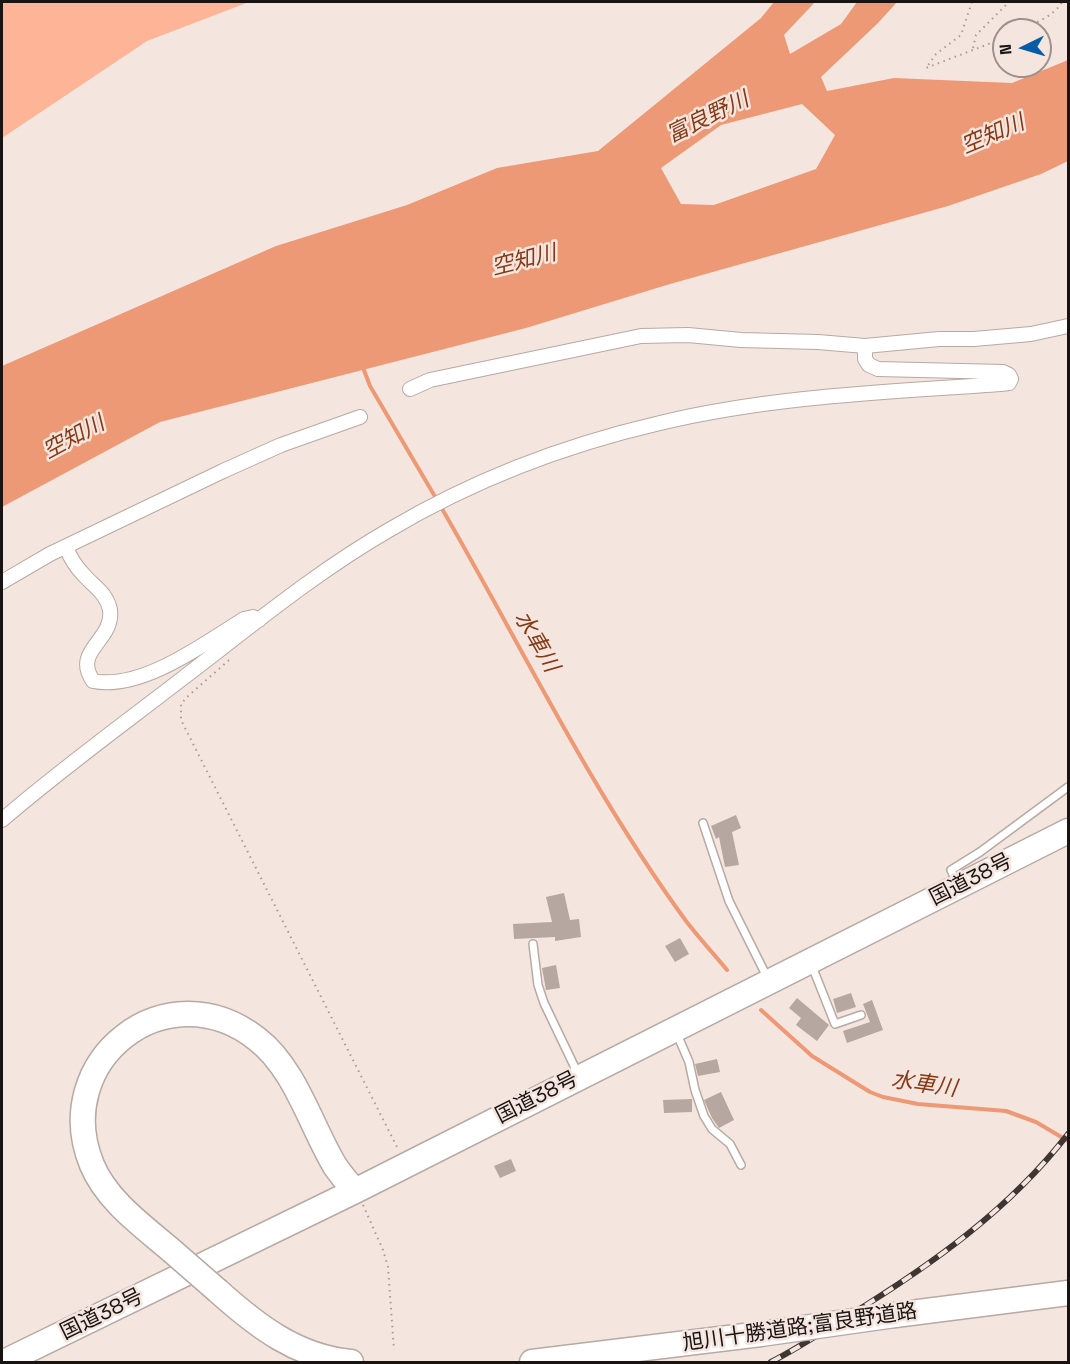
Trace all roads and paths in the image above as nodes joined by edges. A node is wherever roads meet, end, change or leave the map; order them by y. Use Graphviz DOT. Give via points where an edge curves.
graph roads {
  1 [pos="972,2"];
  2 [pos="1009,2"];
  3 [pos="1062,2"];
  4 [pos="1044,18"];
  5 [pos="992,42"];
  6 [pos="972,49"];
  7 [pos="1068,326"];
  8 [pos="865,346"];
  9 [pos="410,389"];
  10 [pos="360,417"];
  11 [pos="66,547"];
  12 [pos="2,582"];
  13 [pos="259,620"];
  14 [pos="229,660"];
  15 [pos="1068,787"];
  16 [pos="2,820"];
  17 [pos="702,823"];
  18 [pos="1068,831"];
  19 [pos="958,886"];
  20 [pos="533,944"];
  21 [pos="809,961"];
  22 [pos="769,981"];
  23 [pos="861,1015"];
  24 [pos="675,1029"];
  25 [pos="579,1076"];
  26 [pos="407,1164"];
  27 [pos="741,1165"];
  28 [pos="355,1191"];
  29 [pos="1068,1293"];
  30 [pos="1068,1306"];
  31 [pos="896,1321"];
  32 [pos="762,1340"];
  33 [pos="394,1350"];
  34 [pos="4,1362"];
  35 [pos="351,1362"];
  36 [pos="532,1362"];
  37 [pos="643,1362"];
  1 -- 6 [label="path" via="961,35 936,54 926,68"];
  2 -- 6 [label="path" via="976,35"];
  3 -- 4 [label="path"];
  5 -- 6 [label="path"];
  7 -- 8 [label="street" via="1014,336"];
  8 -- 9 [label="street" via="640,336 430,380"];
  8 -- 13 [label="street" via="865,359 878,369 1003,372 1011,379 1001,384 775,402 699,414 577,446 529,462 423,511 355,552"];
  10 -- 11 [label="street" via="281,445"];
  11 -- 12 [label="street"];
  11 -- 13 [label="street" via="83,574 102,592 110,610 109,623 86,661 93,681 129,681 154,672 244,619"];
  13 -- 16 [label="street"];
  14 -- 26 [label="path" via="181,704 181,720"];
  15 -- 19 [label="lane" via="951,870"];
  17 -- 22 [label="lane" via="729,901"];
  18 -- 19 [label="highway, 国道38号"];
  19 -- 21 [label="highway, 国道38号"];
  20 -- 25 [label="lane" via="544,1003"];
  21 -- 22 [label="highway, 国道38号"];
  21 -- 23 [label="lane" via="836,1024"];
  22 -- 24 [label="highway, 国道38号"];
  24 -- 25 [label="highway, 国道38号"];
  24 -- 27 [label="lane" via="704,1116 730,1144"];
  25 -- 26 [label="highway, 国道38号"];
  26 -- 28 [label="highway, 国道38号"];
  28 -- 33 [label="path" via="388,1267"];
  28 -- 34 [label="highway, 国道38号"];
  28 -- 35 [label="highway, bridge" via="336,1167 275,1058 240,1027 203,1014 152,1020 122,1037 98,1065 85,1098 83,1131 89,1158 101,1183 126,1211 254,1321 307,1353"];
  29 -- 31 [label="highway, 旭川十勝道路;富良野道路"];
  30 -- 31 [label="highway, 旭川十勝道路;富良野道路"];
  31 -- 32 [label="highway, 旭川十勝道路;富良野道路, bridge"];
  32 -- 36 [label="highway, 旭川十勝道路;富良野道路"];
  32 -- 37 [label="highway, 旭川十勝道路;富良野道路"];
}
